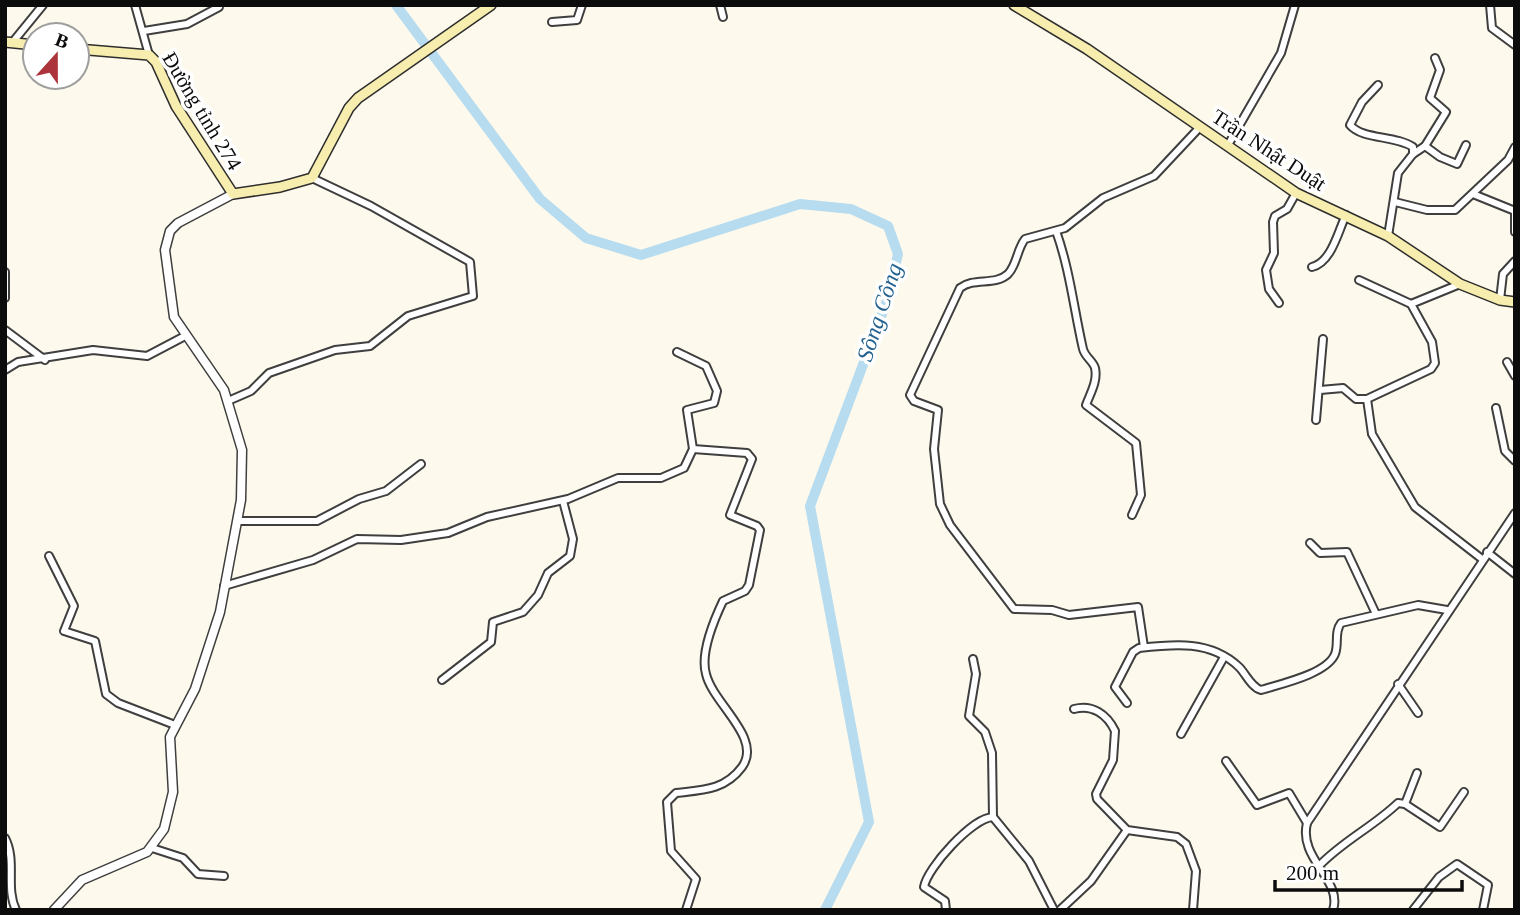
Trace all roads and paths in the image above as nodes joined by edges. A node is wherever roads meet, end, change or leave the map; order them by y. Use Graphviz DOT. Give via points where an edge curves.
graph roads {
  1 [pos="43,5"];
  2 [pos="135,5"];
  3 [pos="491,5"];
  4 [pos="582,5"];
  5 [pos="720,5"];
  6 [pos="1014,5"];
  7 [pos="1295,5"];
  8 [pos="1490,5"];
  9 [pos="219,7"];
  10 [pos="723,17"];
  11 [pos="552,22"];
  12 [pos="144,31"];
  13 [pos="8,43"];
  14 [pos="1515,45"];
  15 [pos="91,50"];
  16 [pos="149,55"];
  17 [pos="1435,58"];
  18 [pos="1378,85"];
  19 [pos="1200,127"];
  20 [pos="1228,145"];
  21 [pos="1466,145"];
  22 [pos="1425,146"];
  23 [pos="1515,148"];
  24 [pos="1413,154"];
  25 [pos="312,178"];
  26 [pos="1296,193"];
  27 [pos="233,194"];
  28 [pos="1473,194"];
  29 [pos="1395,202"];
  30 [pos="1515,212"];
  31 [pos="1346,215"];
  32 [pos="1056,231"];
  33 [pos="1515,232"];
  34 [pos="1388,236"];
  35 [pos="1515,261"];
  36 [pos="1312,267"];
  37 [pos="5,272"];
  38 [pos="1359,280"];
  39 [pos="1460,284"];
  40 [pos="5,298"];
  41 [pos="1500,300"];
  42 [pos="1515,302"];
  43 [pos="1279,303"];
  44 [pos="1411,304"];
  45 [pos="5,330"];
  46 [pos="185,336"];
  47 [pos="1324,338"];
  48 [pos="677,352"];
  49 [pos="45,360"];
  50 [pos="1507,362"];
  51 [pos="5,370"];
  52 [pos="1515,376"];
  53 [pos="1320,390"];
  54 [pos="1367,399"];
  55 [pos="228,401"];
  56 [pos="1496,408"];
  57 [pos="1316,420"];
  58 [pos="693,449"];
  59 [pos="1515,461"];
  60 [pos="421,464"];
  61 [pos="563,501"];
  62 [pos="1515,513"];
  63 [pos="1132,515"];
  64 [pos="237,521"];
  65 [pos="1310,543"];
  66 [pos="49,556"];
  67 [pos="1485,556"];
  68 [pos="1515,574"];
  69 [pos="224,586"];
  70 [pos="1447,610"];
  71 [pos="1377,614"];
  72 [pos="1144,647"];
  73 [pos="1224,657"];
  74 [pos="973,660"];
  75 [pos="442,680"];
  76 [pos="1398,684"];
  77 [pos="1127,703"];
  78 [pos="1074,709"];
  79 [pos="1418,713"];
  80 [pos="174,726"];
  81 [pos="1181,734"];
  82 [pos="1226,761"];
  83 [pos="1417,773"];
  84 [pos="1464,792"];
  85 [pos="1405,804"];
  86 [pos="993,817"];
  87 [pos="1307,823"];
  88 [pos="1127,830"];
  89 [pos="5,838"];
  90 [pos="152,848"];
  91 [pos="1318,867"];
  92 [pos="224,876"];
  93 [pos="16,910"];
  94 [pos="54,910"];
  95 [pos="686,910"];
  96 [pos="946,910"];
  97 [pos="1054,910"];
  98 [pos="1060,910"];
  99 [pos="1193,910"];
  100 [pos="1333,910"];
  101 [pos="1413,910"];
  102 [pos="1483,910"];
  1 -- 13 [label="street"];
  2 -- 12 [label="street"];
  3 -- 25 [label="main road" via="358,98"];
  4 -- 11 [label="street" via="577,20"];
  5 -- 10 [label="street"];
  6 -- 19 [label="main road, Trần Nhật Duật"];
  7 -- 20 [label="street" via="1281,53"];
  8 -- 14 [label="street" via="1492,29"];
  9 -- 12 [label="street" via="194,21"];
  12 -- 16 [label="street"];
  15 -- 16 [label="main road, Đường tỉnh 274"];
  16 -- 27 [label="main road, Đường tỉnh 274"];
  17 -- 22 [label="street" via="1440,70 1430,97 1446,112"];
  18 -- 24 [label="street" via="1350,125 1403,140 1413,147"];
  19 -- 20 [label="main road, Trần Nhật Duật"];
  19 -- 32 [label="street" via="1154,176 1103,198"];
  20 -- 26 [label="main road, Trần Nhật Duật"];
  21 -- 22 [label="street" via="1457,163"];
  22 -- 24 [label="street"];
  23 -- 28 [label="street"];
  24 -- 29 [label="street" via="1398,173"];
  25 -- 27 [label="main road, Đường tỉnh 274"];
  25 -- 55 [label="street" via="470,262 473,296 408,316 370,346 335,350 270,373 251,391"];
  26 -- 31 [label="main road, Trần Nhật Duật"];
  26 -- 43 [label="street" via="1273,222 1274,253 1266,270 1269,289"];
  27 -- 46 [label="street" via="178,223 166,240 170,303"];
  28 -- 29 [label="street" via="1453,211 1423,210"];
  28 -- 30 [label="street"];
  29 -- 34 [label="street"];
  30 -- 33 [label="street"];
  31 -- 34 [label="main road, Trần Nhật Duật"];
  31 -- 36 [label="street" via="1329,252"];
  32 -- 63 [label="street" via="1068,267 1083,351 1095,368 1086,405 1137,447 1142,495"];
  32 -- 72 [label="street" via="1025,239 1012,269 1002,278 970,282 961,288 910,395 939,410 934,449 940,504 950,525 1012,607 1069,615 1138,607"];
  34 -- 39 [label="main road, Trần Nhật Duật"];
  35 -- 41 [label="street" via="1503,274"];
  37 -- 40 [label="street"];
  38 -- 44 [label="street"];
  39 -- 41 [label="main road, Trần Nhật Duật"];
  39 -- 44 [label="street"];
  41 -- 42 [label="main road, Trần Nhật Duật"];
  44 -- 54 [label="street" via="1432,342 1434,367"];
  45 -- 49 [label="street"];
  46 -- 49 [label="street" via="147,356 106,350"];
  46 -- 55 [label="street"];
  47 -- 53 [label="street"];
  48 -- 58 [label="street" via="706,366 717,391 710,407 687,410"];
  49 -- 51 [label="street" via="18,362"];
  50 -- 52 [label="street"];
  53 -- 54 [label="street" via="1338,387 1356,400"];
  53 -- 57 [label="street"];
  54 -- 67 [label="street" via="1372,434 1415,507"];
  55 -- 64 [label="street" via="242,450"];
  56 -- 59 [label="street" via="1505,451"];
  58 -- 61 [label="street" via="684,468 662,478 618,478"];
  58 -- 95 [label="street" via="747,453 752,459 730,515 760,530 749,586 723,601 705,667 716,697 748,743 749,755 736,775 718,787 676,793 667,803 671,851 696,879"];
  60 -- 64 [label="street" via="386,491 317,521"];
  61 -- 69 [label="street" via="487,517 448,533 401,540 357,539 320,558"];
  61 -- 75 [label="street" via="573,539 570,556 548,573 523,612 493,622 491,642"];
  62 -- 67 [label="street"];
  64 -- 69 [label="street"];
  65 -- 71 [label="street" via="1320,552 1347,552"];
  66 -- 80 [label="street" via="74,606 64,631 95,641 106,694"];
  67 -- 68 [label="street"];
  67 -- 70 [label="street"];
  69 -- 80 [label="street" via="195,690"];
  70 -- 71 [label="street" via="1418,605"];
  70 -- 76 [label="street"];
  71 -- 73 [label="street" via="1338,625 1335,653 1323,667 1261,690"];
  72 -- 73 [label="street" via="1192,644"];
  72 -- 77 [label="street" via="1133,652 1116,684"];
  73 -- 81 [label="street"];
  74 -- 86 [label="street" via="976,674 969,716 985,732 992,753"];
  76 -- 79 [label="street"];
  76 -- 87 [label="street"];
  78 -- 88 [label="street" via="1084,706 1098,712 1115,731 1113,760 1096,797"];
  80 -- 90 [label="street" via="169,745 172,805"];
  82 -- 87 [label="street" via="1257,805 1289,793"];
  83 -- 85 [label="street"];
  84 -- 85 [label="street" via="1440,827"];
  85 -- 91 [label="street" via="1398,803"];
  86 -- 96 [label="street" via="983,818 957,837 934,863 923,887 945,901"];
  86 -- 97 [label="street" via="1029,861"];
  87 -- 91 [label="street" via="1305,841"];
  88 -- 98 [label="street" via="1098,873"];
  88 -- 99 [label="street" via="1177,837 1186,844 1196,871"];
  89 -- 93 [label="street"];
  90 -- 92 [label="street" via="183,858 198,874"];
  90 -- 94 [label="street" via="139,858 82,880"];
  91 -- 100 [label="street" via="1334,893"];
  101 -- 102 [label="street" via="1439,877 1457,864 1488,885"];
}
